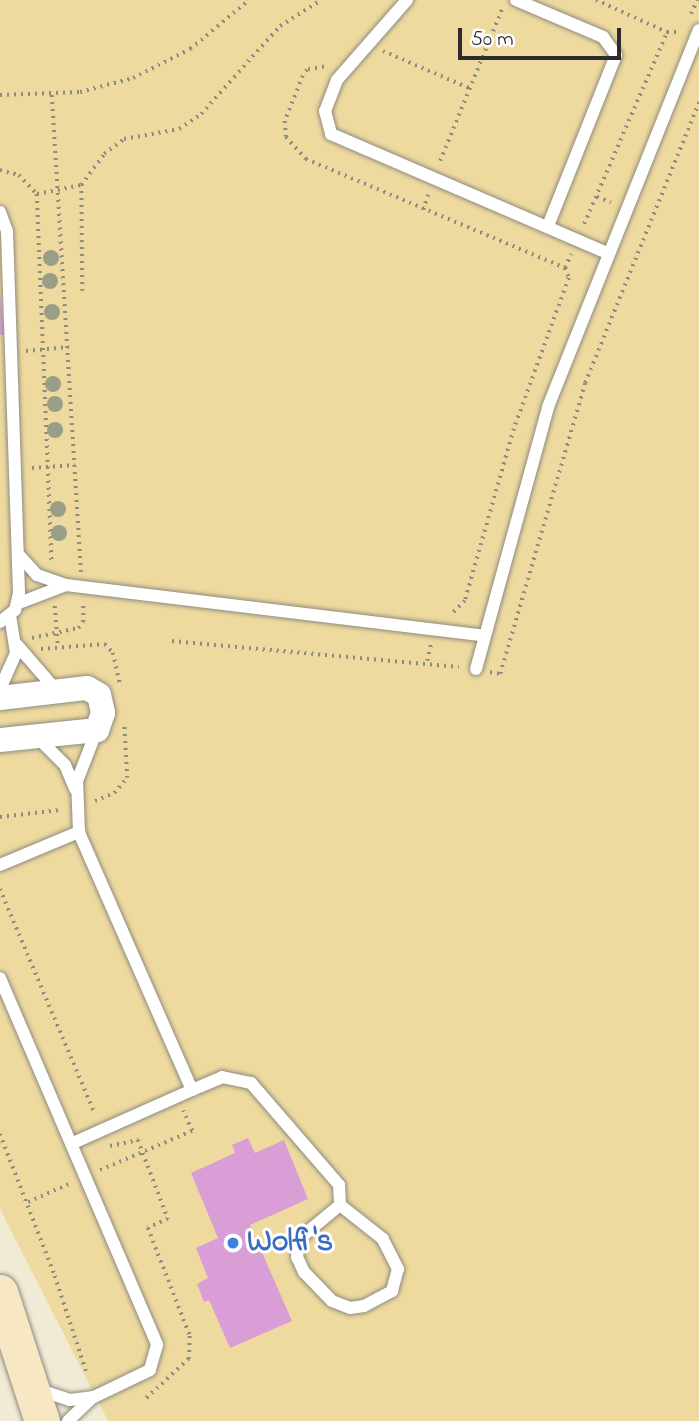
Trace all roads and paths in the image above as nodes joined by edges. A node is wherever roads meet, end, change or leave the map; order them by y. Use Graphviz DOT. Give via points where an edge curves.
graph roads {
  1 [pos="249,0"];
  2 [pos="321,0"];
  3 [pos="407,0"];
  4 [pos="506,0"];
  5 [pos="516,0"];
  6 [pos="596,0"];
  7 [pos="697,0"];
  8 [pos="697,7"];
  9 [pos="688,22"];
  10 [pos="683,30"];
  11 [pos="699,30"];
  12 [pos="667,32"];
  13 [pos="371,41"];
  14 [pos="332,64"];
  15 [pos="469,88"];
  16 [pos="0,94"];
  17 [pos="52,95"];
  18 [pos="699,102"];
  19 [pos="0,170"];
  20 [pos="432,179"];
  21 [pos="81,185"];
  22 [pos="61,190"];
  23 [pos="37,194"];
  24 [pos="424,210"];
  25 [pos="0,212"];
  26 [pos="548,226"];
  27 [pos="578,239"];
  28 [pos="607,253"];
  29 [pos="565,268"];
  30 [pos="82,290"];
  31 [pos="69,347"];
  32 [pos="42,350"];
  33 [pos="10,353"];
  34 [pos="75,465"];
  35 [pos="48,467"];
  36 [pos="14,469"];
  37 [pos="18,554"];
  38 [pos="95,575"];
  39 [pos="82,580"];
  40 [pos="57,585"];
  41 [pos="19,603"];
  42 [pos="445,614"];
  43 [pos="5,619"];
  44 [pos="57,635"];
  45 [pos="482,635"];
  46 [pos="172,641"];
  47 [pos="16,642"];
  48 [pos="58,646"];
  49 [pos="476,669"];
  50 [pos="0,689"];
  51 [pos="56,690"];
  52 [pos="0,698"];
  53 [pos="97,730"];
  54 [pos="34,735"];
  55 [pos="0,740"];
  56 [pos="76,792"];
  57 [pos="79,832"];
  58 [pos="0,865"];
  59 [pos="0,889"];
  60 [pos="0,978"];
  61 [pos="192,1090"];
  62 [pos="176,1097"];
  63 [pos="102,1130"];
  64 [pos="0,1134"];
  65 [pos="73,1143"];
  66 [pos="142,1153"];
  67 [pos="86,1177"];
  68 [pos="28,1202"];
  69 [pos="340,1205"];
  70 [pos="0,1292"];
  71 [pos="86,1370"];
  72 [pos="33,1387"];
  73 [pos="94,1397"];
  74 [pos="146,1399"];
  75 [pos="42,1421"];
  76 [pos="68,1421"];
  1 -- 17 [label="path" via="215,32 162,65 107,86"];
  2 -- 21 [label="path" via="281,26 201,114 179,129 124,139 104,154"];
  3 -- 13 [label="lane"];
  4 -- 15 [label="path"];
  5 -- 26 [label="lane" via="603,37 616,55"];
  6 -- 12 [label="path"];
  7 -- 8 [label="path"];
  8 -- 9 [label="path"];
  10 -- 12 [label="path"];
  11 -- 28 [label="lane"];
  12 -- 27 [label="path"];
  13 -- 15 [label="path" via="385,52"];
  13 -- 20 [label="lane" via="337,80 325,111 327,129 341,141"];
  14 -- 24 [label="path" via="307,70 303,76 285,121 286,137 306,159"];
  15 -- 20 [label="path"];
  16 -- 17 [label="path"];
  17 -- 22 [label="path"];
  18 -- 49 [label="path" via="584,383 500,674"];
  19 -- 23 [label="path" via="19,175"];
  20 -- 24 [label="path"];
  20 -- 26 [label="lane"];
  21 -- 22 [label="path"];
  21 -- 30 [label="path"];
  22 -- 23 [label="path"];
  22 -- 31 [label="path"];
  23 -- 32 [label="path"];
  24 -- 29 [label="path"];
  25 -- 33 [label="lane" via="7,231"];
  26 -- 27 [label="lane"];
  27 -- 28 [label="lane"];
  27 -- 29 [label="path"];
  28 -- 45 [label="lane" via="548,407"];
  29 -- 42 [label="path" via="569,278 514,429 465,601 460,610"];
  31 -- 32 [label="path"];
  31 -- 34 [label="path"];
  32 -- 33 [label="path"];
  32 -- 35 [label="path"];
  33 -- 36 [label="lane"];
  34 -- 35 [label="path"];
  34 -- 39 [label="path"];
  35 -- 36 [label="path"];
  35 -- 40 [label="path"];
  36 -- 37 [label="lane"];
  37 -- 40 [label="lane" via="37,575"];
  37 -- 41 [label="lane"];
  38 -- 39 [label="path"];
  39 -- 40 [label="lane"];
  39 -- 44 [label="path" via="81,625"];
  39 -- 45 [label="lane"];
  40 -- 41 [label="lane"];
  40 -- 44 [label="path"];
  41 -- 43 [label="lane"];
  43 -- 47 [label="lane"];
  44 -- 47 [label="path"];
  44 -- 48 [label="path"];
  45 -- 49 [label="lane"];
  46 -- 49 [label="path"];
  47 -- 50 [label="lane" via="14,663"];
  47 -- 51 [label="lane"];
  51 -- 52 [label="street"];
  51 -- 53 [label="street" via="87,688 99,695 103,713"];
  53 -- 54 [label="street"];
  53 -- 56 [label="lane"];
  54 -- 55 [label="street"];
  54 -- 56 [label="lane" via="65,765"];
  56 -- 57 [label="lane"];
  57 -- 58 [label="lane"];
  57 -- 61 [label="lane"];
  59 -- 63 [label="path"];
  60 -- 65 [label="lane"];
  61 -- 62 [label="lane"];
  61 -- 69 [label="lane" via="222,1077 251,1083 339,1185"];
  62 -- 63 [label="lane"];
  62 -- 66 [label="path" via="192,1131"];
  63 -- 65 [label="lane"];
  63 -- 66 [label="path" via="108,1145 138,1140"];
  64 -- 68 [label="path"];
  65 -- 67 [label="lane"];
  66 -- 67 [label="path"];
  66 -- 74 [label="path" via="168,1219 148,1228 191,1348 181,1370"];
  67 -- 68 [label="path"];
  67 -- 73 [label="lane" via="154,1336 157,1354 143,1376"];
  68 -- 71 [label="path"];
  69 -- 69 [label="lane" via="299,1239 297,1257 309,1278 332,1301 350,1308 364,1306 391,1291 398,1269 383,1239"];
  70 -- 72 [label="main road"];
  72 -- 73 [label="lane" via="70,1401"];
  72 -- 75 [label="main road"];
  73 -- 76 [label="lane"];
}
